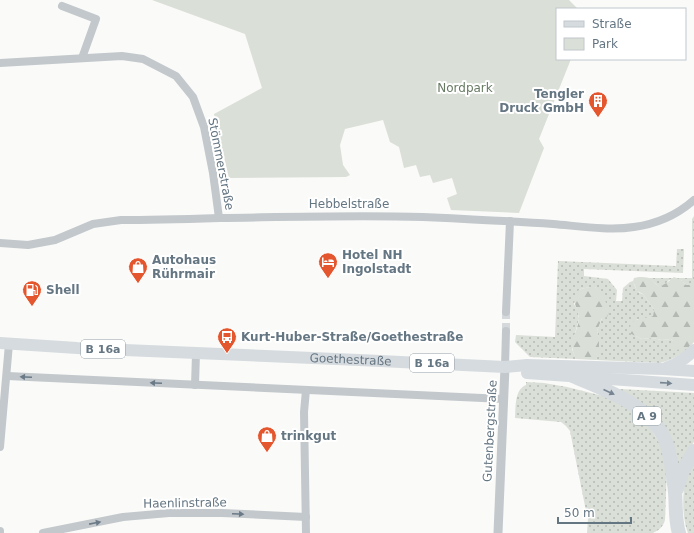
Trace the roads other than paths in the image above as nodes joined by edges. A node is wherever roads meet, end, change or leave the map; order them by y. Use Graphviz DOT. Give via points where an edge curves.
graph roads {
  1 [pos="62,6"];
  2 [pos="82,58"];
  3 [pos="0,63"];
  4 [pos="694,200"];
  5 [pos="219,218"];
  6 [pos="510,221"];
  7 [pos="0,243"];
  8 [pos="506,312"];
  9 [pos="506,330"];
  10 [pos="5,344"];
  11 [pos="694,350"];
  12 [pos="196,353"];
  13 [pos="505,367"];
  14 [pos="663,369"];
  15 [pos="694,371"];
  16 [pos="6,376"];
  17 [pos="573,376"];
  18 [pos="195,385"];
  19 [pos="694,385"];
  20 [pos="306,390"];
  21 [pos="504,399"];
  22 [pos="0,445"];
  23 [pos="694,451"];
  24 [pos="676,493"];
  25 [pos="306,517"];
  26 [pos="43,533"];
  27 [pos="306,533"];
  28 [pos="498,533"];
  29 [pos="679,533"];
  1 -- 2 [label="street" via="96,19"];
  2 -- 3 [label="street, Stömmerstraße"];
  2 -- 5 [label="street, Stömmerstraße" via="122,56 143,59 176,76 193,97 204,128"];
  4 -- 6 [label="street, Hebbelstraße" via="664,219 634,227"];
  5 -- 6 [label="street, Hebbelstraße" via="355,216"];
  5 -- 7 [label="street, Hebbelstraße" via="121,220 93,224 55,240 28,244"];
  6 -- 8 [label="street"];
  9 -- 13 [label="street, Gutenbergstraße"];
  10 -- 12 [label="main road, Goethestraße / B 16a"];
  10 -- 16 [label="street"];
  11 -- 14 [label="main road" via="676,365"];
  12 -- 13 [label="main road, Goethestraße / B 16a"];
  12 -- 18 [label="street"];
  13 -- 14 [label="main road, B 16a" via="527,365"];
  13 -- 17 [label="main road, B 16a" via="524,372"];
  13 -- 21 [label="street, Gutenbergstraße"];
  14 -- 15 [label="main road, B 16a"];
  18 -- 16 [label="street, one-way"];
  16 -- 22 [label="street"];
  17 -- 19 [label="main road, B 16a, one-way"];
  17 -- 24 [label="highway, A 9, one-way" via="630,402 653,422 666,442"];
  18 -- 20 [label="street"];
  20 -- 21 [label="street"];
  20 -- 25 [label="street"];
  21 -- 28 [label="street, Gutenbergstraße"];
  23 -- 24 [label="highway, A 9" via="683,470"];
  24 -- 29 [label="highway, A 9" via="676,520"];
  26 -- 25 [label="street, Haenlinstraße, one-way" via="123,518 169,513"];
  25 -- 27 [label="street"];
}
